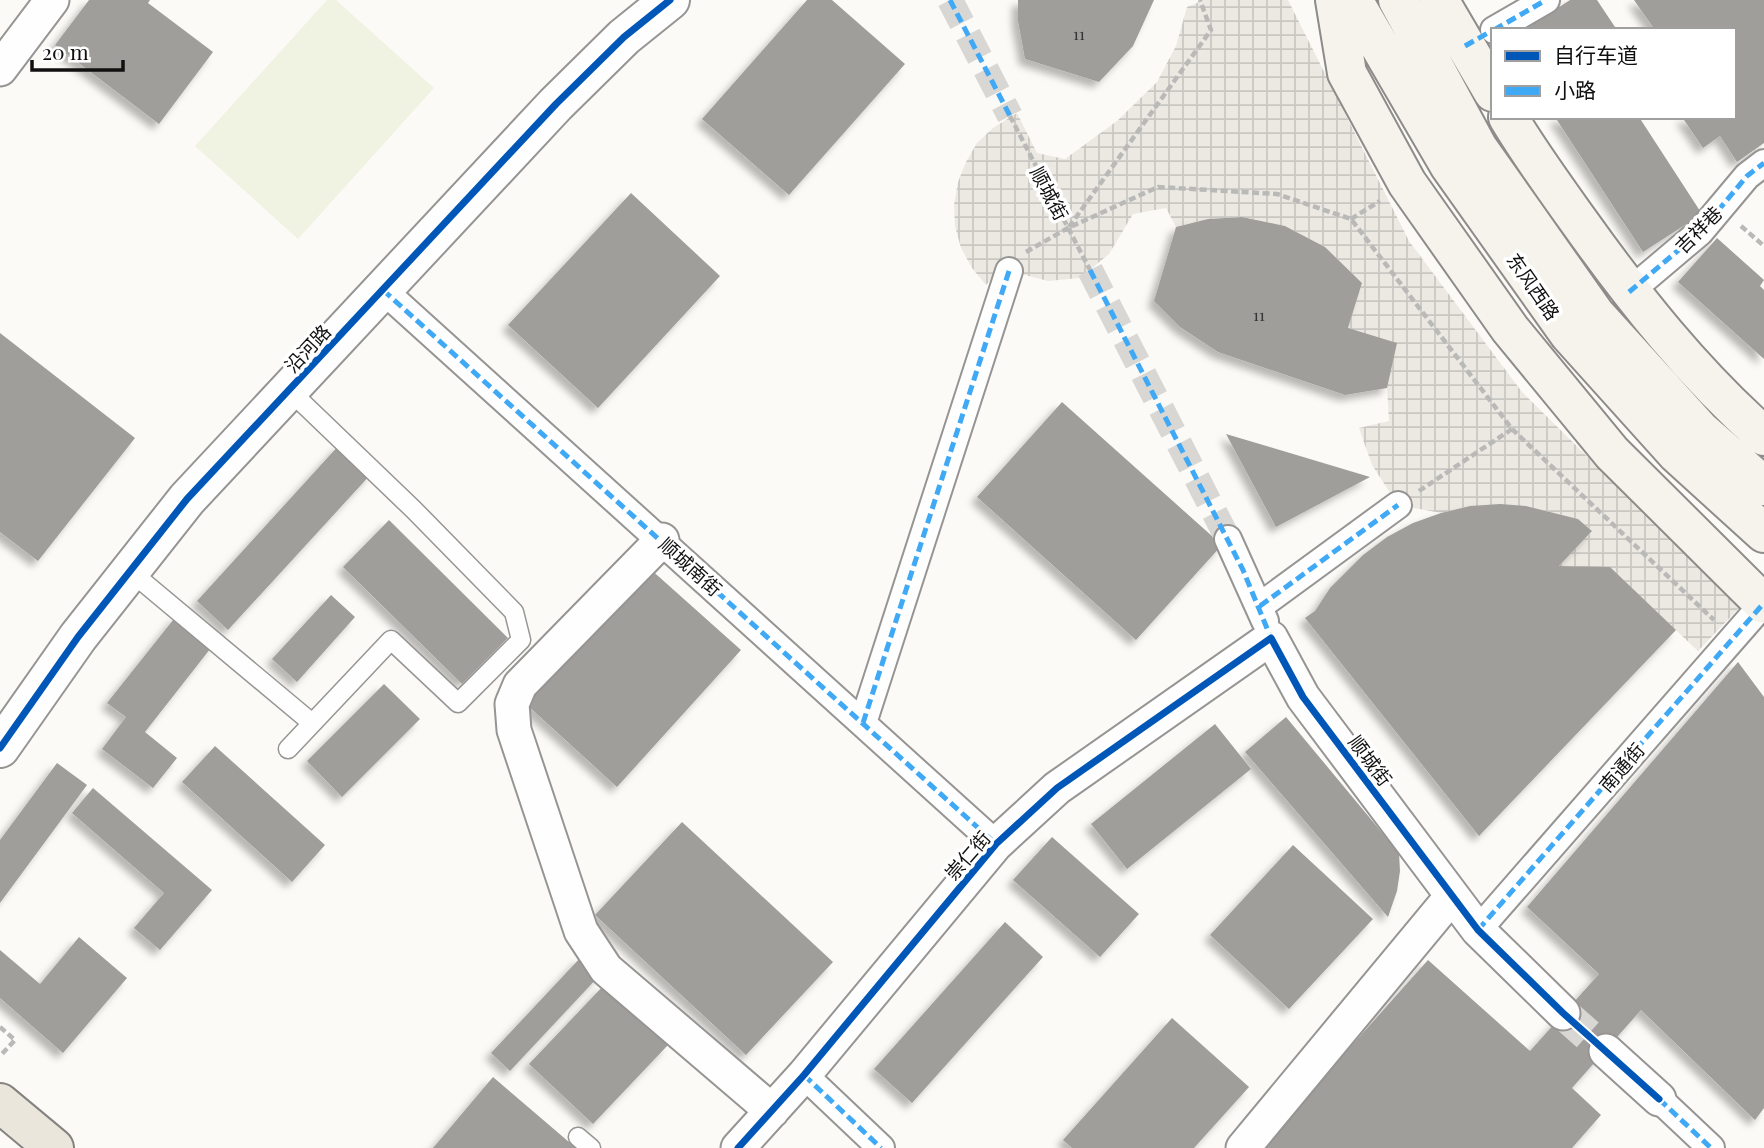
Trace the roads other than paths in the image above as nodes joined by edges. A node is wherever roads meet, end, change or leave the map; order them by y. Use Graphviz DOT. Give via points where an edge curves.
graph roads {
  1 [pos="52,0"];
  2 [pos="670,0"];
  3 [pos="1335,0"];
  4 [pos="1353,0"];
  5 [pos="1398,0"];
  6 [pos="1439,0"];
  7 [pos="1545,0"];
  8 [pos="1496,28"];
  9 [pos="1484,35"];
  10 [pos="0,69"];
  11 [pos="1491,79"];
  12 [pos="1509,119"];
  13 [pos="1764,163"];
  14 [pos="1009,271"];
  15 [pos="383,290"];
  16 [pos="1629,292"];
  17 [pos="289,390"];
  18 [pos="1764,436"];
  19 [pos="1764,486"];
  20 [pos="1398,505"];
  21 [pos="1764,533"];
  22 [pos="662,540"];
  23 [pos="1228,540"];
  24 [pos="130,571"];
  25 [pos="1764,604"];
  26 [pos="1260,606"];
  27 [pos="1271,638"];
  28 [pos="312,723"];
  29 [pos="863,723"];
  30 [pos="0,748"];
  31 [pos="288,749"];
  32 [pos="996,844"];
  33 [pos="1452,896"];
  34 [pos="1478,930"];
  35 [pos="1563,1013"];
  36 [pos="1606,1051"];
  37 [pos="804,1076"];
  38 [pos="1659,1099"];
  39 [pos="0,1103"];
  40 [pos="772,1111"];
  41 [pos="0,1115"];
  42 [pos="47,1148"];
  43 [pos="54,1148"];
  44 [pos="738,1148"];
  45 [pos="881,1148"];
  46 [pos="1243,1148"];
  47 [pos="1711,1148"];
  1 -- 10 [label="street"];
  2 -- 15 [label="street, 沿河路" via="624,37 556,104"];
  3 -- 25 [label="main road" via="1347,73 1406,183 1510,329 1612,453"];
  4 -- 21 [label="main road, 东风西路" via="1449,165 1569,334 1676,454"];
  5 -- 19 [label="main road, 东风西路" via="1478,148 1595,314 1700,430"];
  6 -- 9 [label="main road"];
  7 -- 8 [label="street"];
  9 -- 11 [label="main road"];
  12 -- 16 [label="main road"];
  13 -- 16 [label="street, 吉祥巷" via="1700,232"];
  14 -- 29 [label="street"];
  15 -- 17 [label="street, 沿河路"];
  15 -- 22 [label="street, 顺城南街"];
  16 -- 18 [label="main road" via="1681,354"];
  17 -- 24 [label="street, 沿河路" via="187,499"];
  17 -- 28 [label="lane" via="514,612 521,640 458,703 391,640"];
  20 -- 26 [label="street"];
  22 -- 29 [label="street, 顺城南街"];
  22 -- 40 [label="street" via="520,685 512,704 514,730 581,931 606,969"];
  23 -- 26 [label="street, 顺城街"];
  24 -- 28 [label="lane"];
  24 -- 30 [label="street, 沿河路"];
  25 -- 34 [label="street, 南通街"];
  26 -- 27 [label="street, 顺城街"];
  27 -- 32 [label="street, 崇仁街" via="1057,788"];
  27 -- 33 [label="street, 顺城街" via="1303,697"];
  28 -- 31 [label="lane"];
  29 -- 32 [label="street, 顺城南街"];
  32 -- 37 [label="street, 崇仁街"];
  33 -- 34 [label="street, 顺城街"];
  33 -- 46 [label="street"];
  34 -- 35 [label="street, 顺城街"];
  36 -- 38 [label="street"];
  37 -- 40 [label="street, 崇仁街"];
  37 -- 45 [label="street"];
  38 -- 47 [label="street"];
  39 -- 43 [label="main road"];
  40 -- 44 [label="street, 崇仁街"];
  41 -- 42 [label="main road"];
}
